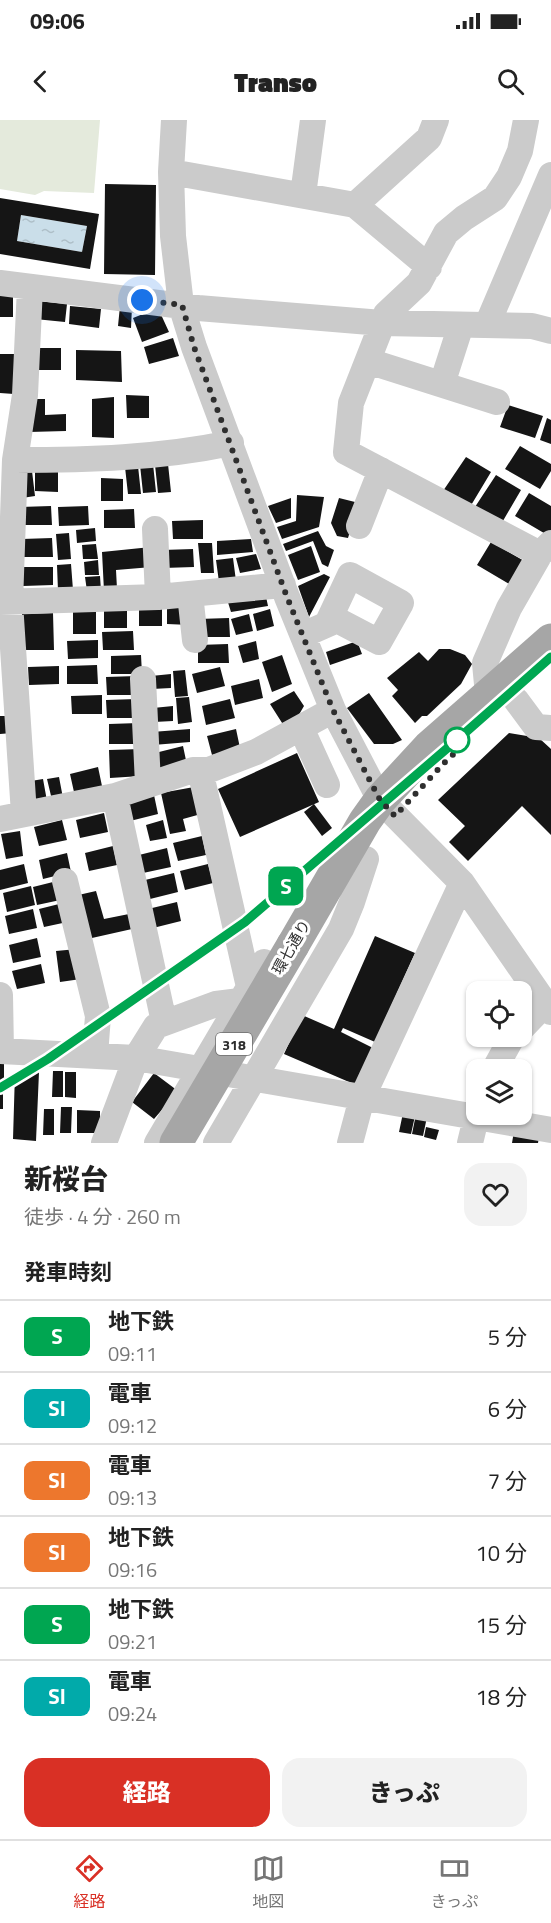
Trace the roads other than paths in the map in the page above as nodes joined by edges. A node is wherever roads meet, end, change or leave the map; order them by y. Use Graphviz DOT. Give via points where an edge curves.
graph roads {
  1 [pos="174,120"];
  2 [pos="313,120"];
  3 [pos="436,120"];
  4 [pos="526,120"];
  5 [pos="171,172"];
  6 [pos="551,175"];
  7 [pos="303,195"];
  8 [pos="355,205"];
  9 [pos="429,267"];
  10 [pos="0,283"];
  11 [pos="30,287"];
  12 [pos="182,305"];
  13 [pos="382,323"];
  14 [pos="461,325"];
  15 [pos="487,325"];
  16 [pos="551,331"];
  17 [pos="368,361"];
  18 [pos="442,384"];
  19 [pos="497,402"];
  20 [pos="231,443"];
  21 [pos="15,460"];
  22 [pos="381,470"];
  23 [pos="359,526"];
  24 [pos="155,529"];
  25 [pos="546,549"];
  26 [pos="283,585"];
  27 [pos="190,594"];
  28 [pos="158,597"];
  29 [pos="5,603"];
  30 [pos="327,624"];
  31 [pos="303,635"];
  32 [pos="195,640"];
  33 [pos="551,640"];
  34 [pos="551,669"];
  35 [pos="143,679"];
  36 [pos="502,697"];
  37 [pos="333,710"];
  38 [pos="301,728"];
  39 [pos="551,728"];
  40 [pos="351,746"];
  41 [pos="200,770"];
  42 [pos="148,784"];
  43 [pos="115,796"];
  44 [pos="388,808"];
  45 [pos="12,817"];
  46 [pos="357,854"];
  47 [pos="64,881"];
  48 [pos="462,883"];
  49 [pos="301,949"];
  50 [pos="245,994"];
  51 [pos="0,995"];
  52 [pos="548,1008"];
  53 [pos="532,1020"];
  54 [pos="164,1022"];
  55 [pos="0,1051"];
  56 [pos="95,1055"];
  57 [pos="136,1058"];
  58 [pos="199,1070"];
  59 [pos="254,1078"];
  60 [pos="362,1098"];
  61 [pos="466,1114"];
  62 [pos="474,1125"];
  63 [pos="524,1125"];
  64 [pos="551,1130"];
  65 [pos="104,1143"];
  66 [pos="157,1143"];
  67 [pos="176,1143"];
  68 [pos="196,1143"];
  69 [pos="216,1143"];
  70 [pos="350,1143"];
  71 [pos="470,1143"];
  1 -- 5 [label="street"];
  2 -- 7 [label="street"];
  3 -- 8 [label="street" via="429,138"];
  4 -- 9 [label="street" via="520,151 509,177 495,198 446,233"];
  5 -- 7 [label="street"];
  5 -- 12 [label="street" via="173,236"];
  6 -- 15 [label="street"];
  7 -- 8 [label="street"];
  8 -- 9 [label="street"];
  9 -- 13 [label="street"];
  10 -- 11 [label="street"];
  11 -- 12 [label="street"];
  11 -- 21 [label="street" via="25,395"];
  12 -- 13 [label="street"];
  12 -- 20 [label="street"];
  13 -- 14 [label="street"];
  13 -- 17 [label="street"];
  14 -- 15 [label="street"];
  14 -- 18 [label="street"];
  15 -- 16 [label="street" via="532,326"];
  17 -- 18 [label="street"];
  17 -- 22 [label="street" via="351,403 346,452"];
  18 -- 19 [label="street"];
  20 -- 21 [label="street" via="93,460"];
  20 -- 26 [label="street"];
  21 -- 29 [label="street"];
  22 -- 23 [label="street"];
  22 -- 25 [label="street"];
  24 -- 28 [label="street"];
  25 -- 36 [label="street" via="509,608 485,663"];
  26 -- 27 [label="street"];
  26 -- 31 [label="street"];
  27 -- 28 [label="street"];
  27 -- 32 [label="street"];
  28 -- 29 [label="street"];
  29 -- 45 [label="street"];
  30 -- 31 [label="street"];
  31 -- 37 [label="street"];
  33 -- 36 [label="main road, 環七通り / 318"];
  34 -- 36 [label="main road, 環七通り / 318"];
  35 -- 42 [label="street"];
  36 -- 39 [label="street" via="536,727"];
  36 -- 44 [label="main road, 環七通り / 318" via="429,747"];
  37 -- 38 [label="street"];
  37 -- 40 [label="street"];
  38 -- 40 [label="street" via="323,776"];
  38 -- 41 [label="street" via="256,752"];
  40 -- 44 [label="street"];
  41 -- 42 [label="street"];
  41 -- 50 [label="street"];
  42 -- 43 [label="street"];
  43 -- 45 [label="street"];
  43 -- 54 [label="street"];
  44 -- 46 [label="main road, 環七通り / 318" via="365,821"];
  44 -- 48 [label="street"];
  46 -- 49 [label="main road, 環七通り / 318"];
  46 -- 50 [label="street" via="316,880"];
  46 -- 59 [label="street" via="341,929"];
  47 -- 56 [label="street" via="98,1017"];
  48 -- 52 [label="street"];
  48 -- 60 [label="street"];
  49 -- 67 [label="main road, 環七通り / 318, bridge"];
  49 -- 68 [label="main road, 環七通り / 318"];
  50 -- 54 [label="street"];
  50 -- 58 [label="street"];
  51 -- 55 [label="street"];
  52 -- 53 [label="street"];
  54 -- 57 [label="street" via="156,1026"];
  55 -- 56 [label="street"];
  56 -- 57 [label="street"];
  57 -- 58 [label="street"];
  57 -- 65 [label="street"];
  58 -- 59 [label="street"];
  58 -- 66 [label="street"];
  59 -- 60 [label="street"];
  59 -- 69 [label="street"];
  60 -- 61 [label="street"];
  60 -- 70 [label="street"];
  62 -- 71 [label="street"];
  63 -- 64 [label="street"];
}
